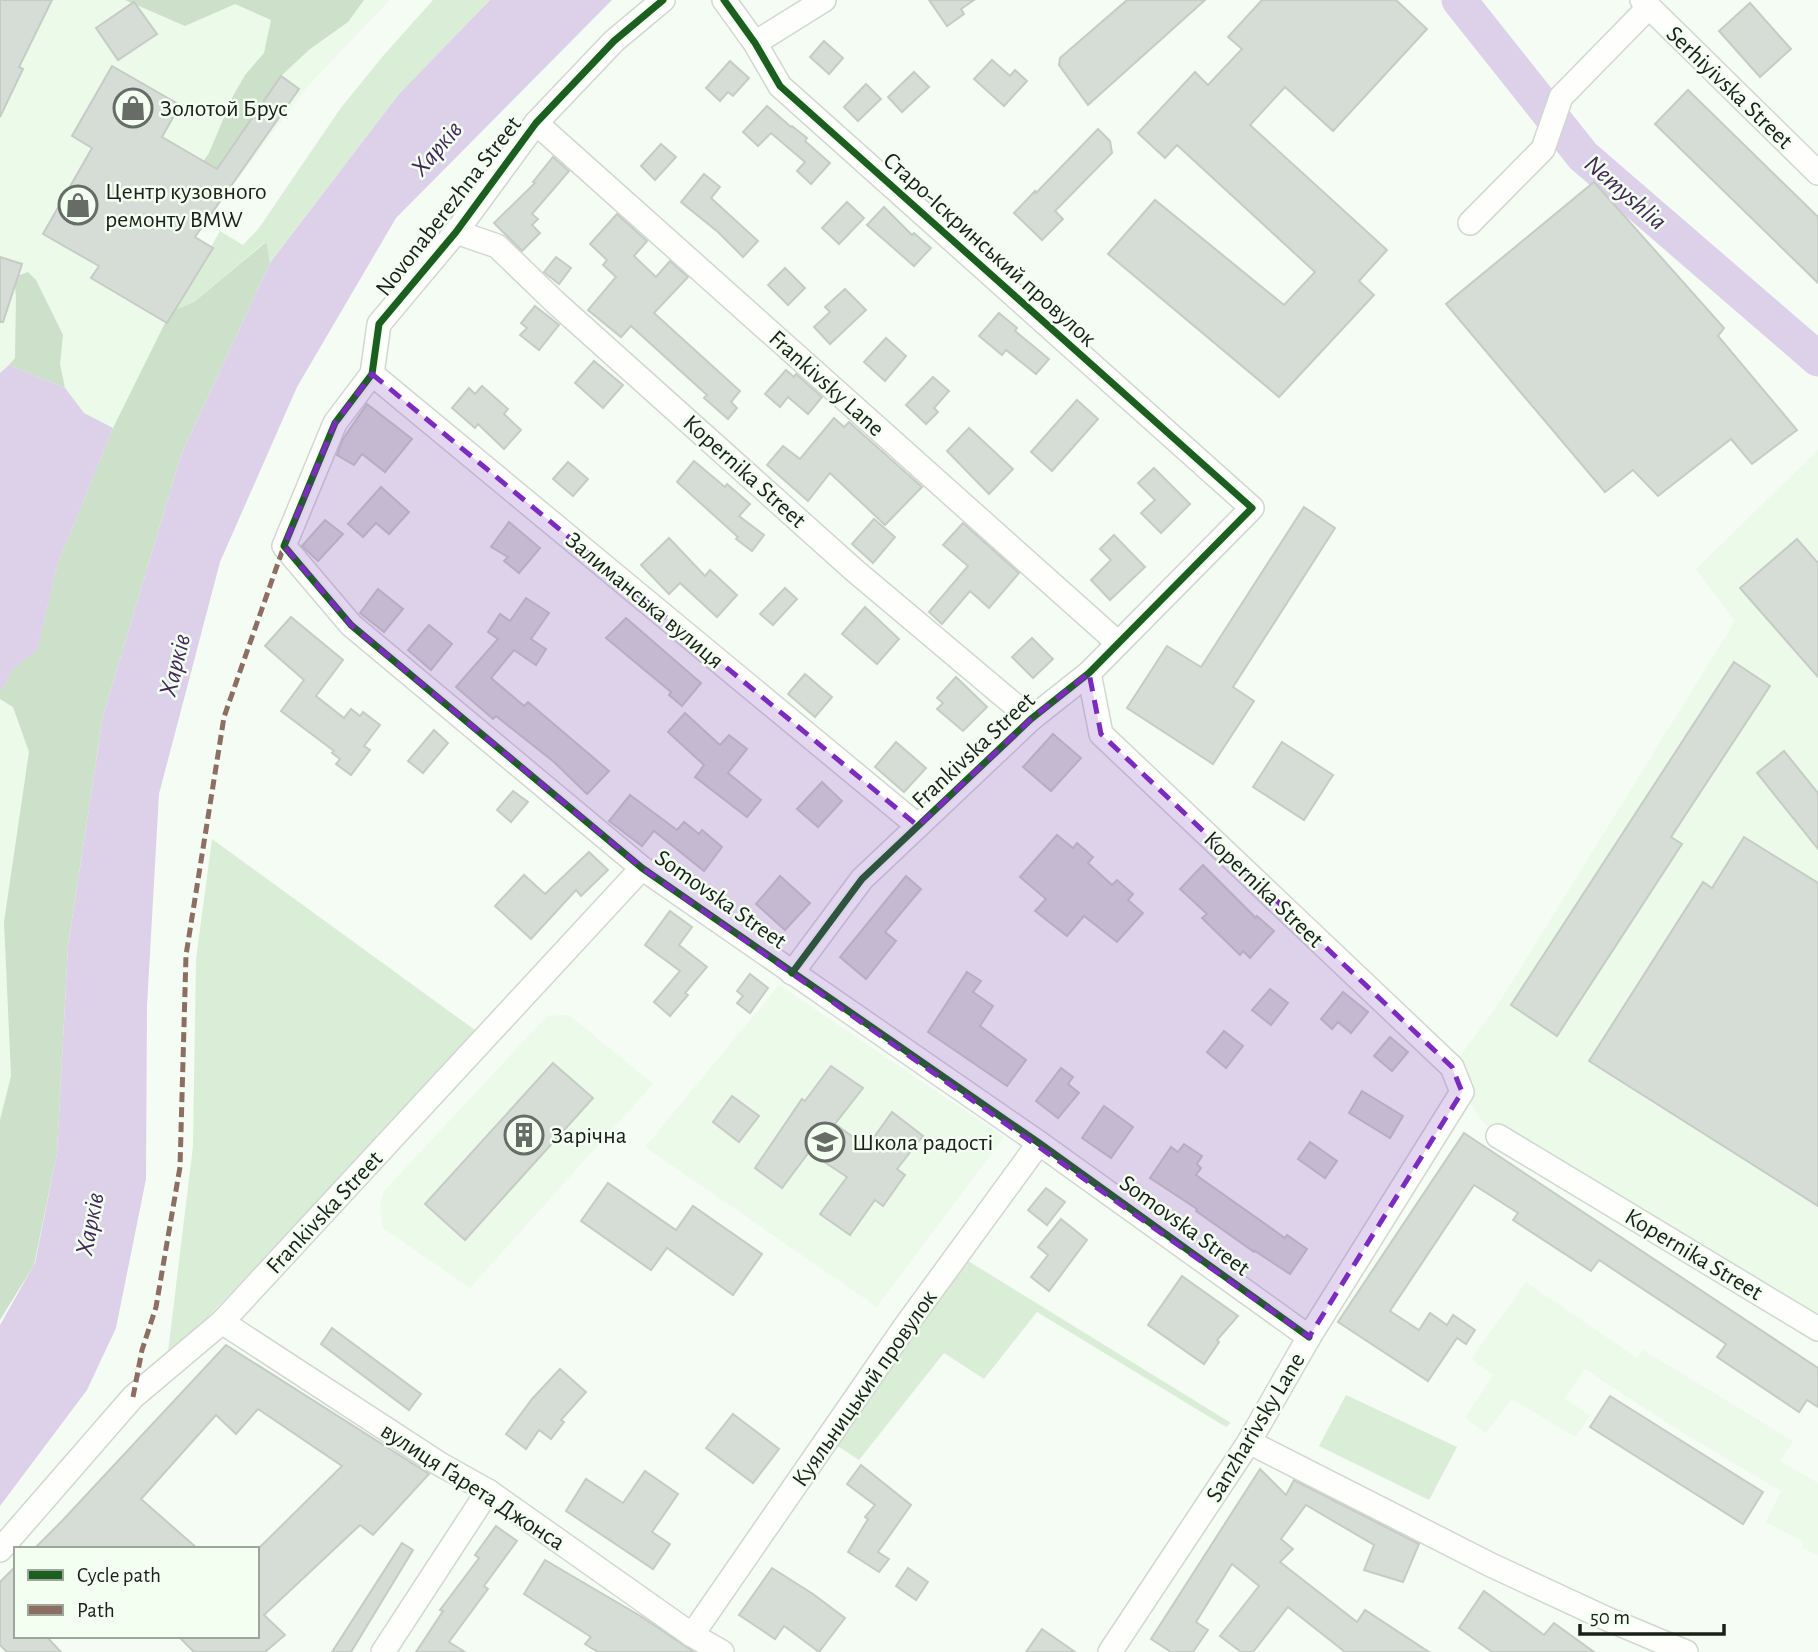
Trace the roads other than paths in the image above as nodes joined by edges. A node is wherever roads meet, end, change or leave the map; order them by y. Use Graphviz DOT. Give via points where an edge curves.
graph roads {
  1 [pos="663,0"];
  2 [pos="724,0"];
  3 [pos="824,0"];
  4 [pos="1646,4"];
  5 [pos="755,43"];
  6 [pos="536,123"];
  7 [pos="1818,173"];
  8 [pos="1470,223"];
  9 [pos="456,232"];
  10 [pos="372,374"];
  11 [pos="1252,508"];
  12 [pos="284,546"];
  13 [pos="1118,643"];
  14 [pos="1089,673"];
  15 [pos="1031,719"];
  16 [pos="918,826"];
  17 [pos="642,868"];
  18 [pos="792,972"];
  19 [pos="1462,1092"];
  20 [pos="1498,1136"];
  21 [pos="1039,1143"];
  22 [pos="222,1322"];
  23 [pos="1818,1329"];
  24 [pos="1309,1337"];
  25 [pos="1249,1442"];
  26 [pos="488,1491"];
  27 [pos="0,1550"];
  28 [pos="692,1635"];
  29 [pos="383,1652"];
  30 [pos="722,1652"];
  31 [pos="1110,1652"];
  32 [pos="1686,1652"];
  1 -- 6 [label="street, Novonaberezhna Street" via="614,41"];
  2 -- 5 [label="street, Старо-Іскринський провулок"];
  3 -- 5 [label="street"];
  4 -- 7 [label="street, Serhiyivska Street"];
  4 -- 8 [label="street" via="1561,97 1543,149"];
  5 -- 11 [label="street, Старо-Іскринський провулок" via="780,86"];
  6 -- 9 [label="street, Novonaberezhna Street"];
  6 -- 13 [label="street, Frankivsky Lane"];
  9 -- 10 [label="street, Novonaberezhna Street" via="379,324"];
  9 -- 15 [label="street, Kopernika Street" via="497,246 854,570"];
  10 -- 12 [label="street, Novonaberezhna Street" via="335,423"];
  10 -- 16 [label="street, Залиманська вулиця"];
  11 -- 13 [label="street, Frankivska Street"];
  12 -- 17 [label="street, Somovska Street" via="351,625"];
  13 -- 14 [label="street, Frankivska Street"];
  14 -- 15 [label="street, Frankivska Street"];
  14 -- 19 [label="street, Kopernika Street" via="1101,734 1452,1067"];
  15 -- 16 [label="street, Frankivska Street"];
  16 -- 18 [label="street, Frankivska Street" via="862,879"];
  17 -- 18 [label="street, Somovska Street"];
  17 -- 22 [label="street, Frankivska Street"];
  18 -- 21 [label="street, Somovska Street"];
  19 -- 24 [label="street, Sanzharivsky Lane"];
  20 -- 23 [label="street, Kopernika Street"];
  21 -- 24 [label="street, Somovska Street"];
  21 -- 28 [label="street, Куяльницький провулок" via="904,1328"];
  22 -- 26 [label="street, вулиця Ґарета Джонса"];
  22 -- 27 [label="street, Frankivska Street" via="133,1396"];
  24 -- 25 [label="street, Sanzharivsky Lane"];
  25 -- 31 [label="street, Sanzharivsky Lane"];
  25 -- 32 [label="street" via="1491,1565"];
  26 -- 28 [label="street, вулиця Ґарета Джонса"];
  26 -- 29 [label="street"];
  28 -- 30 [label="street, вулиця Ґарета Джонса"];
}
